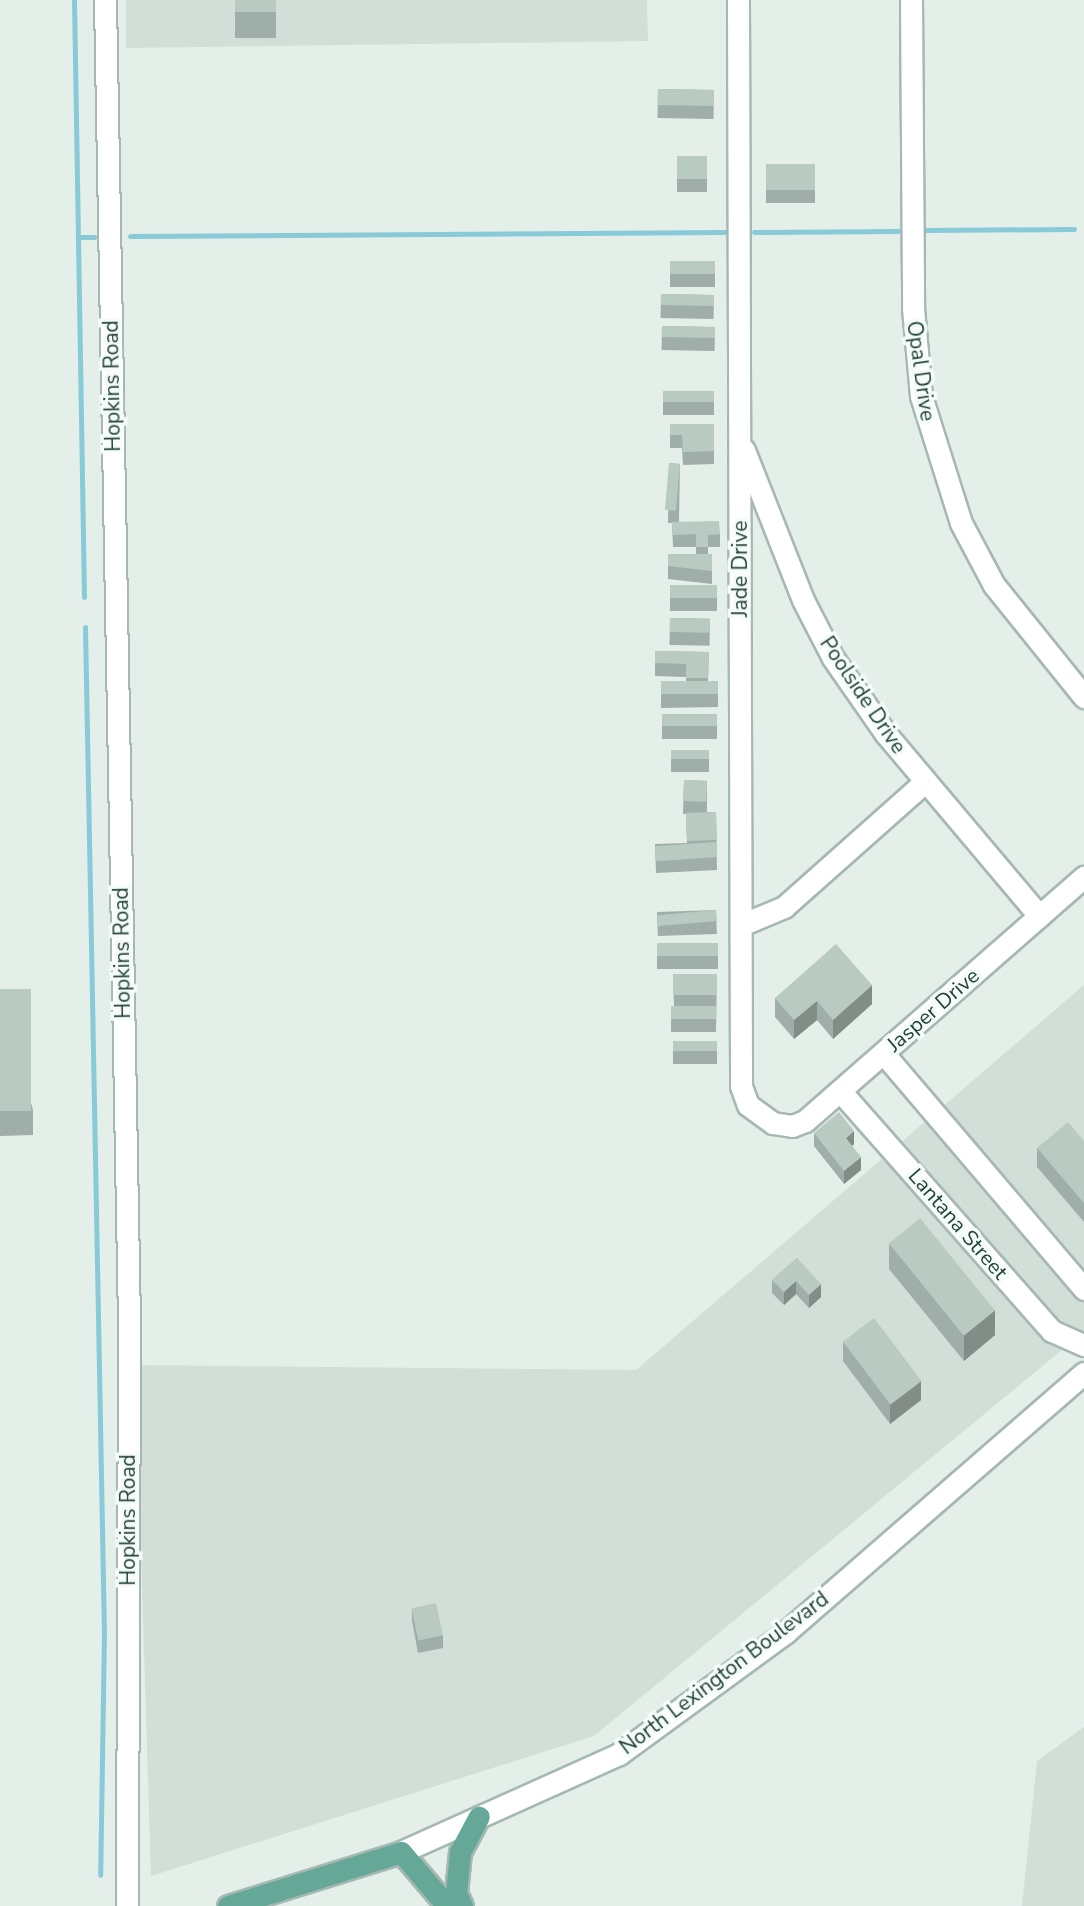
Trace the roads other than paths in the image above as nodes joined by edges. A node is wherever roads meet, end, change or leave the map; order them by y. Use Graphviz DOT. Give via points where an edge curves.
graph roads {
  1 [pos="105,0"];
  2 [pos="738,0"];
  3 [pos="911,0"];
  4 [pos="740,443"];
  5 [pos="1084,697"];
  6 [pos="925,782"];
  7 [pos="1084,877"];
  8 [pos="1039,916"];
  9 [pos="741,925"];
  10 [pos="884,1054"];
  11 [pos="841,1092"];
  12 [pos="773,1123"];
  13 [pos="1084,1289"];
  14 [pos="1084,1345"];
  15 [pos="1084,1373"];
  16 [pos="480,1817"];
  17 [pos="401,1852"];
  18 [pos="127,1906"];
  19 [pos="228,1906"];
  20 [pos="447,1906"];
  21 [pos="462,1906"];
  1 -- 18 [label="street, Hopkins Road" via="129,1325"];
  2 -- 4 [label="street, Jade Drive"];
  3 -- 5 [label="street, Opal Drive" via="913,309 921,396 961,523 994,585"];
  4 -- 6 [label="street, Poolside Drive" via="803,600 832,658"];
  4 -- 9 [label="street, Jade Drive"];
  6 -- 8 [label="street, Poolside Drive"];
  6 -- 9 [label="street" via="784,907"];
  7 -- 8 [label="street, Jasper Drive"];
  8 -- 10 [label="street, Jasper Drive"];
  9 -- 12 [label="street, Jade Drive" via="741,1086 748,1105"];
  10 -- 11 [label="street, Jasper Drive"];
  10 -- 13 [label="street"];
  11 -- 12 [label="street, Jasper Drive" via="805,1121 792,1126"];
  11 -- 14 [label="street, Lantana Street" via="1052,1331"];
  15 -- 16 [label="street, North Lexington Boulevard" via="786,1632 619,1754"];
  16 -- 17 [label="street, North Lexington Boulevard"];
  16 -- 21 [label="main road" via="460,1852 456,1893"];
  17 -- 19 [label="main road, North Lexington Boulevard"];
  17 -- 20 [label="main road"];
}
